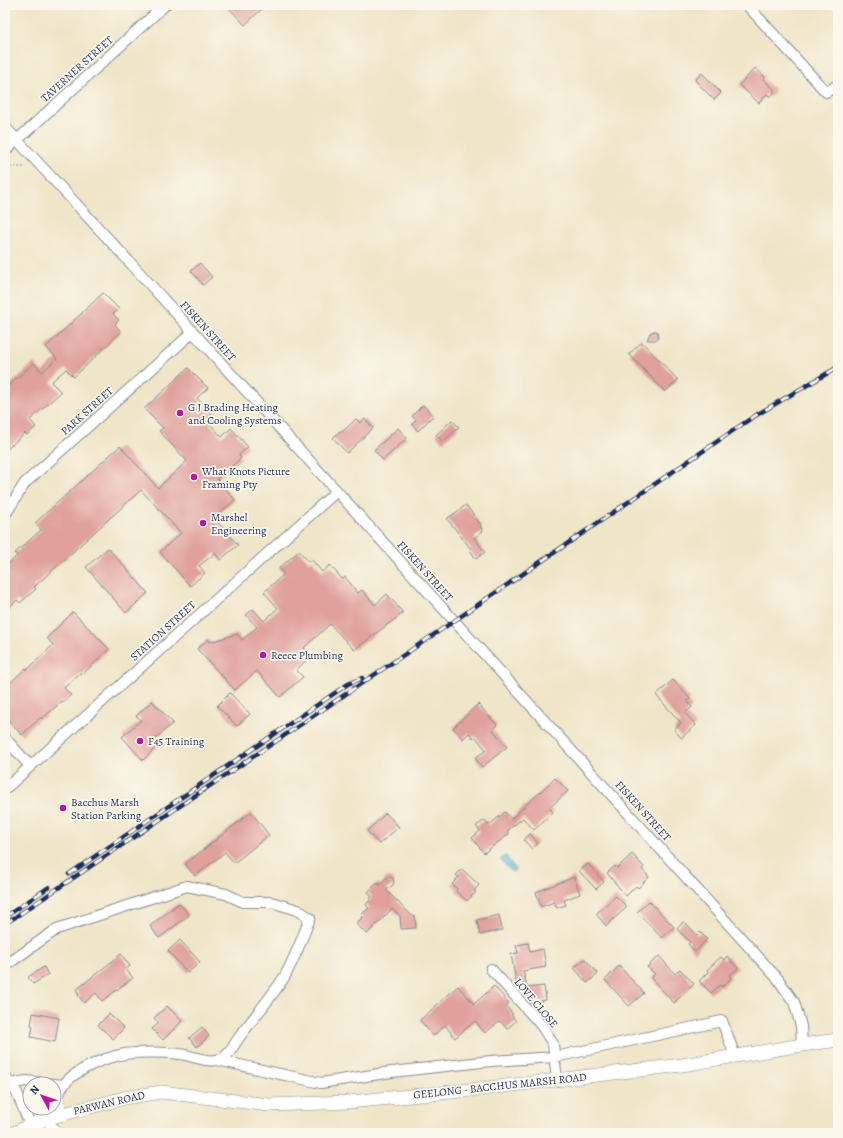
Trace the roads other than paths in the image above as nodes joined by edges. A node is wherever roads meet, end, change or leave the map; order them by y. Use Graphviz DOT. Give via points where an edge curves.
graph roads {
  1 [pos="165,5"];
  2 [pos="747,5"];
  3 [pos="838,85"];
  4 [pos="5,126"];
  5 [pos="17,140"];
  6 [pos="5,151"];
  7 [pos="193,332"];
  8 [pos="337,491"];
  9 [pos="5,515"];
  10 [pos="5,738"];
  11 [pos="30,766"];
  12 [pos="5,789"];
  13 [pos="5,966"];
  14 [pos="491,968"];
  15 [pos="838,1040"];
  16 [pos="802,1045"];
  17 [pos="735,1056"];
  18 [pos="555,1057"];
  19 [pos="217,1060"];
  20 [pos="8,1080"];
  21 [pos="557,1080"];
  22 [pos="64,1085"];
  23 [pos="62,1089"];
  24 [pos="161,1092"];
  25 [pos="62,1114"];
  26 [pos="54,1116"];
  27 [pos="45,1118"];
  28 [pos="30,1125"];
  29 [pos="14,1133"];
  30 [pos="58,1133"];
  1 -- 5 [label="street, TAVERNER STREET"];
  2 -- 3 [label="street" via="826,92"];
  4 -- 5 [label="street, FISKEN STREET"];
  5 -- 6 [label="street, TAVERNER STREET"];
  5 -- 7 [label="street, FISKEN STREET"];
  7 -- 8 [label="street, FISKEN STREET"];
  7 -- 9 [label="street, PARK STREET" via="25,483"];
  8 -- 11 [label="street, STATION STREET"];
  8 -- 16 [label="street, FISKEN STREET" via="778,979 794,1002 801,1026"];
  10 -- 11 [label="street"];
  11 -- 12 [label="street, STATION STREET"];
  13 -- 19 [label="street" via="57,929 187,886 226,894 243,902 271,902 298,910 310,918 301,943 284,976 231,1051"];
  14 -- 18 [label="street, LOVE CLOSE" via="541,1025 553,1044"];
  15 -- 16 [label="main road, GEELONG - BACCHUS MARSH ROAD"];
  16 -- 17 [label="main road, GEELONG - BACCHUS MARSH ROAD"];
  17 -- 18 [label="street" via="722,1021"];
  17 -- 21 [label="main road, GEELONG - BACCHUS MARSH ROAD"];
  18 -- 19 [label="street" via="460,1064 321,1083"];
  18 -- 21 [label="street, LOVE CLOSE"];
  19 -- 22 [label="street" via="209,1061 180,1054 125,1054 76,1073"];
  20 -- 22 [label="street"];
  20 -- 28 [label="street" via="17,1093"];
  21 -- 24 [label="main road, GEELONG - BACCHUS MARSH ROAD" via="349,1102 269,1105"];
  22 -- 23 [label="street"];
  24 -- 25 [label="main road, PARWAN ROAD" via="124,1098"];
  26 -- 27 [label="main road, PARWAN ROAD"];
  27 -- 28 [label="main road, PARWAN ROAD"];
  27 -- 30 [label="street"];
  28 -- 29 [label="main road, PARWAN ROAD"];
}
